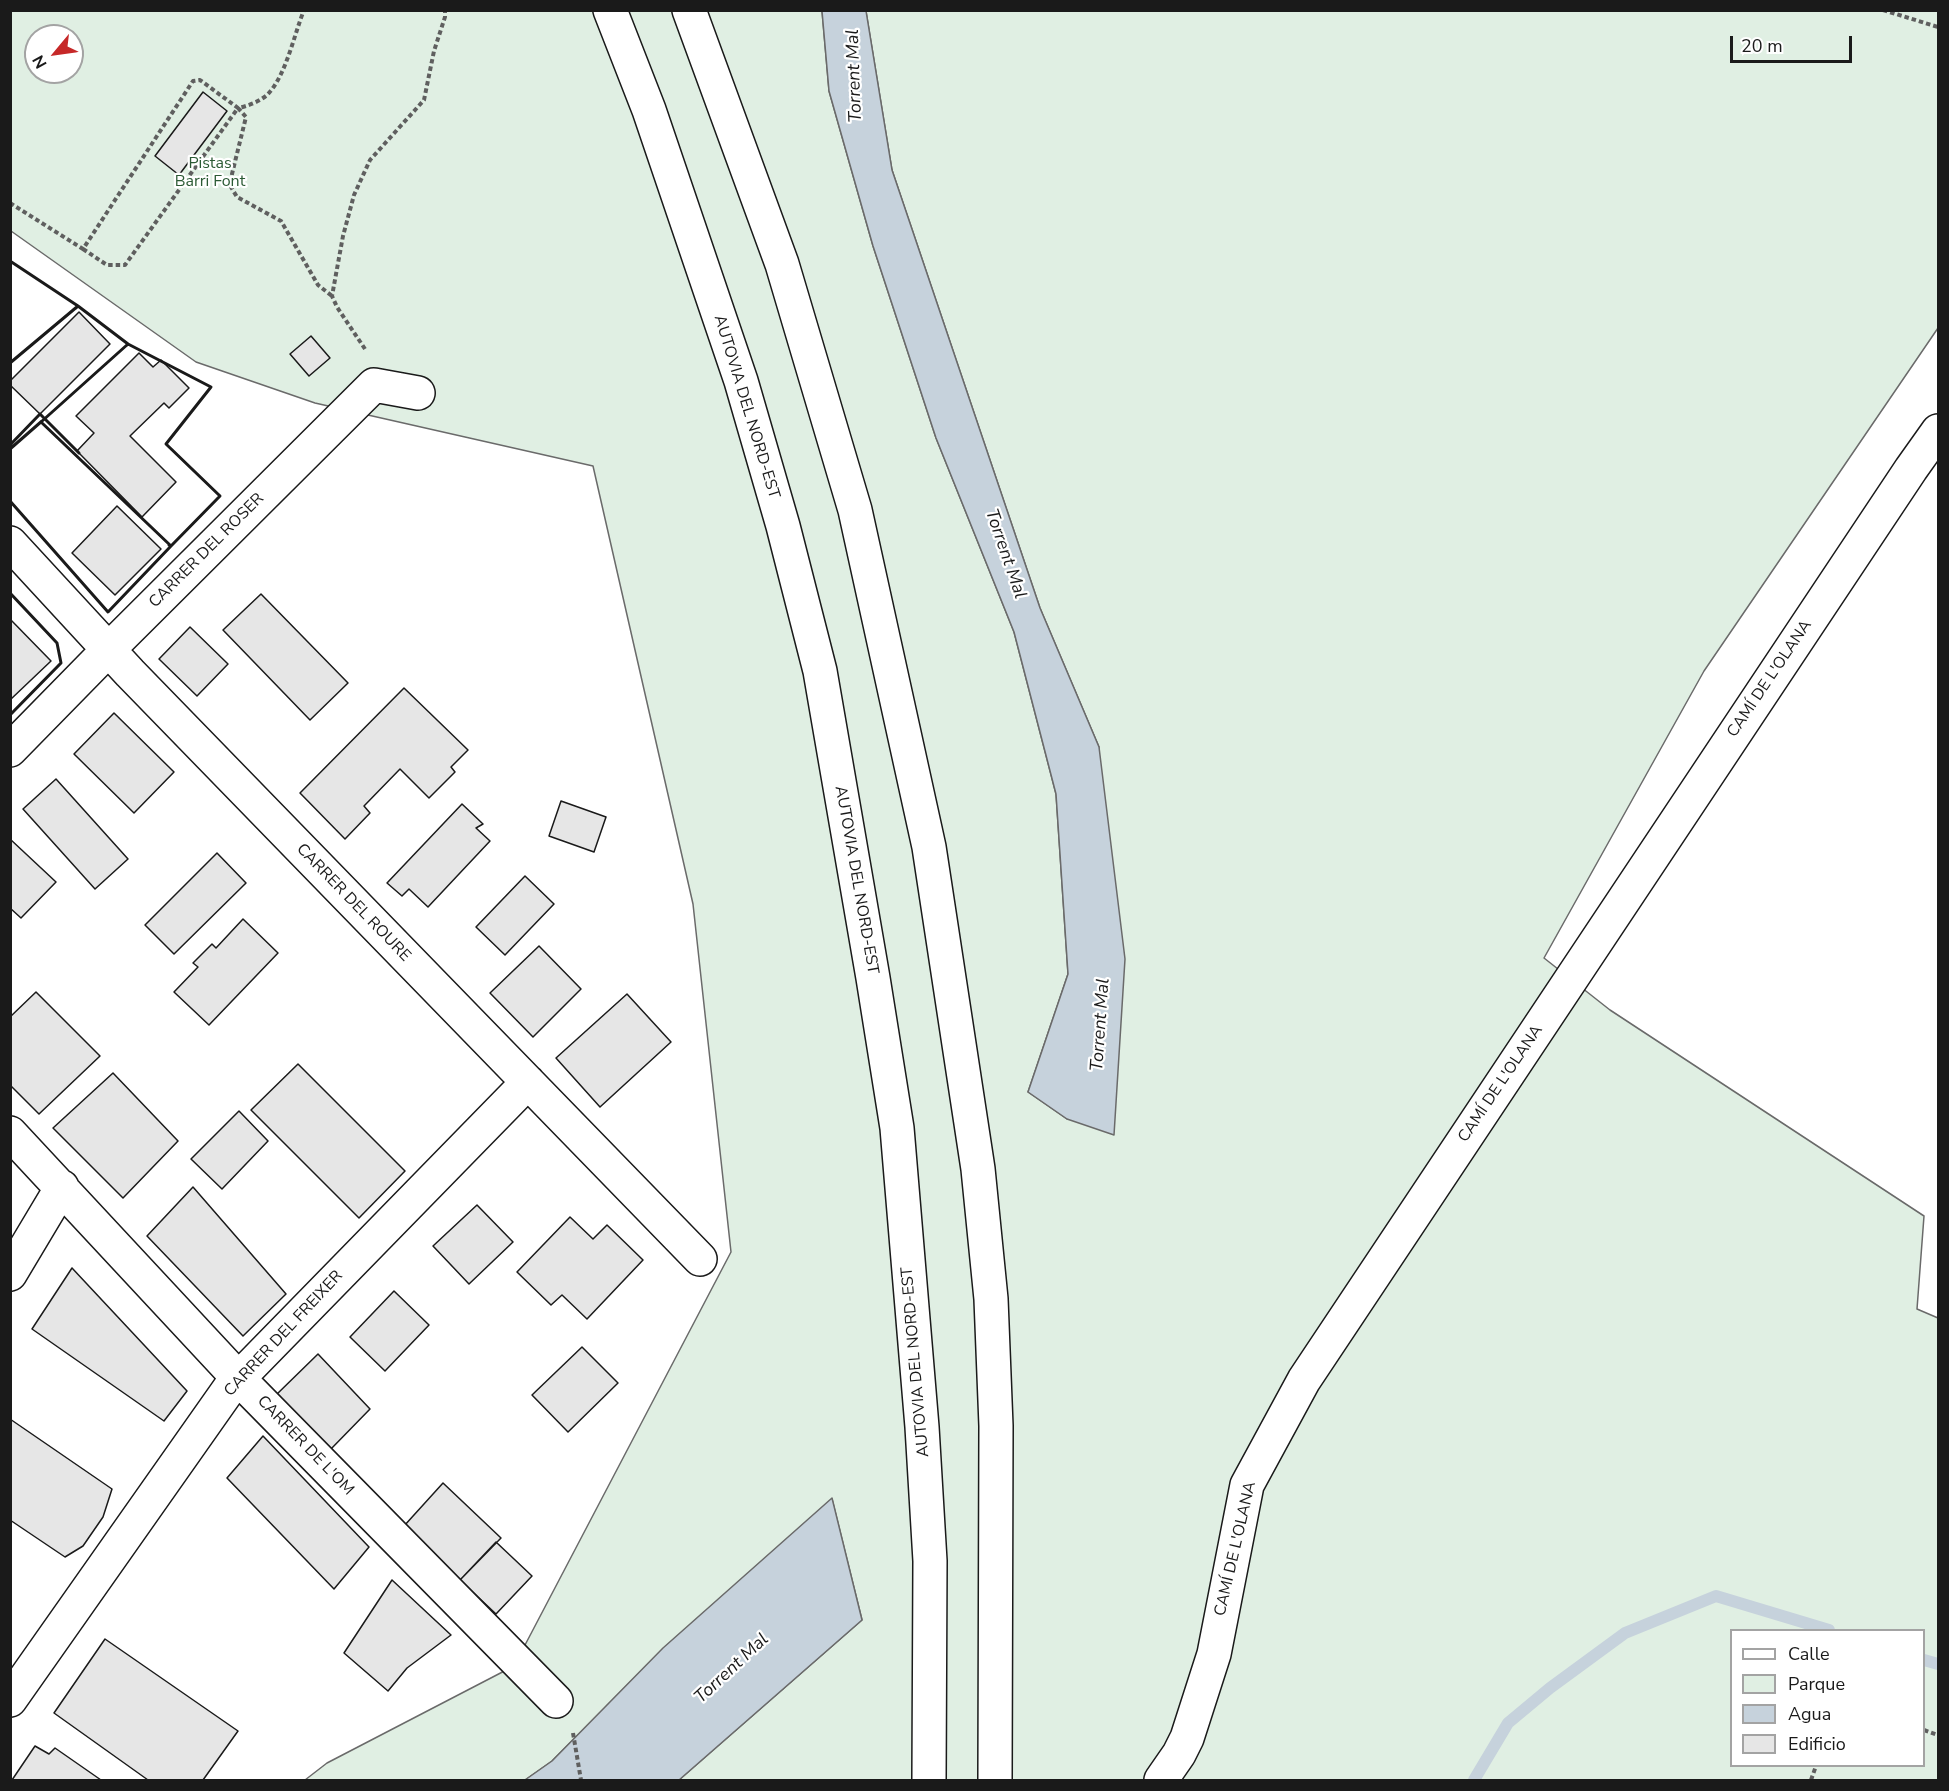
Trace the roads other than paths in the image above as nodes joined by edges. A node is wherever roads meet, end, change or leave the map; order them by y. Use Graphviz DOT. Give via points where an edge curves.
graph roads {
  1 [pos="610,10"];
  2 [pos="689,10"];
  3 [pos="418,393"];
  4 [pos="1938,431"];
  5 [pos="10,543"];
  6 [pos="108,650"];
  7 [pos="10,750"];
  8 [pos="528,1082"];
  9 [pos="10,1133"];
  10 [pos="62,1188"];
  11 [pos="700,1259"];
  12 [pos="10,1274"];
  13 [pos="239,1379"];
  14 [pos="10,1700"];
  15 [pos="555,1701"];
  16 [pos="929,1780"];
  17 [pos="995,1780"];
  18 [pos="1161,1780"];
  1 -- 16 [label="main road, AUTOVIA DEL NORD-EST" via="649,110 741,381 820,671 897,1128 930,1561"];
  2 -- 17 [label="main road" via="782,264 855,510 928,847 978,1169 991,1299 996,1426"];
  3 -- 6 [label="main road, CARRER DEL ROSER" via="374,385"];
  4 -- 18 [label="main road, CAMÍ DE L'OLANA" via="1304,1380 1248,1485 1214,1654 1187,1738"];
  5 -- 6 [label="main road, CARRER DEL ROURE"];
  6 -- 7 [label="main road, CARRER DEL ROSER"];
  6 -- 8 [label="main road, CARRER DEL ROURE"];
  8 -- 11 [label="main road, CARRER DEL ROURE"];
  8 -- 13 [label="main road, CARRER DEL FREIXER"];
  9 -- 10 [label="main road, CARRER DE L'OM"];
  10 -- 12 [label="main road"];
  10 -- 13 [label="main road, CARRER DE L'OM"];
  13 -- 14 [label="main road, CARRER DEL FREIXER"];
  13 -- 15 [label="main road, CARRER DE L'OM"];
}
